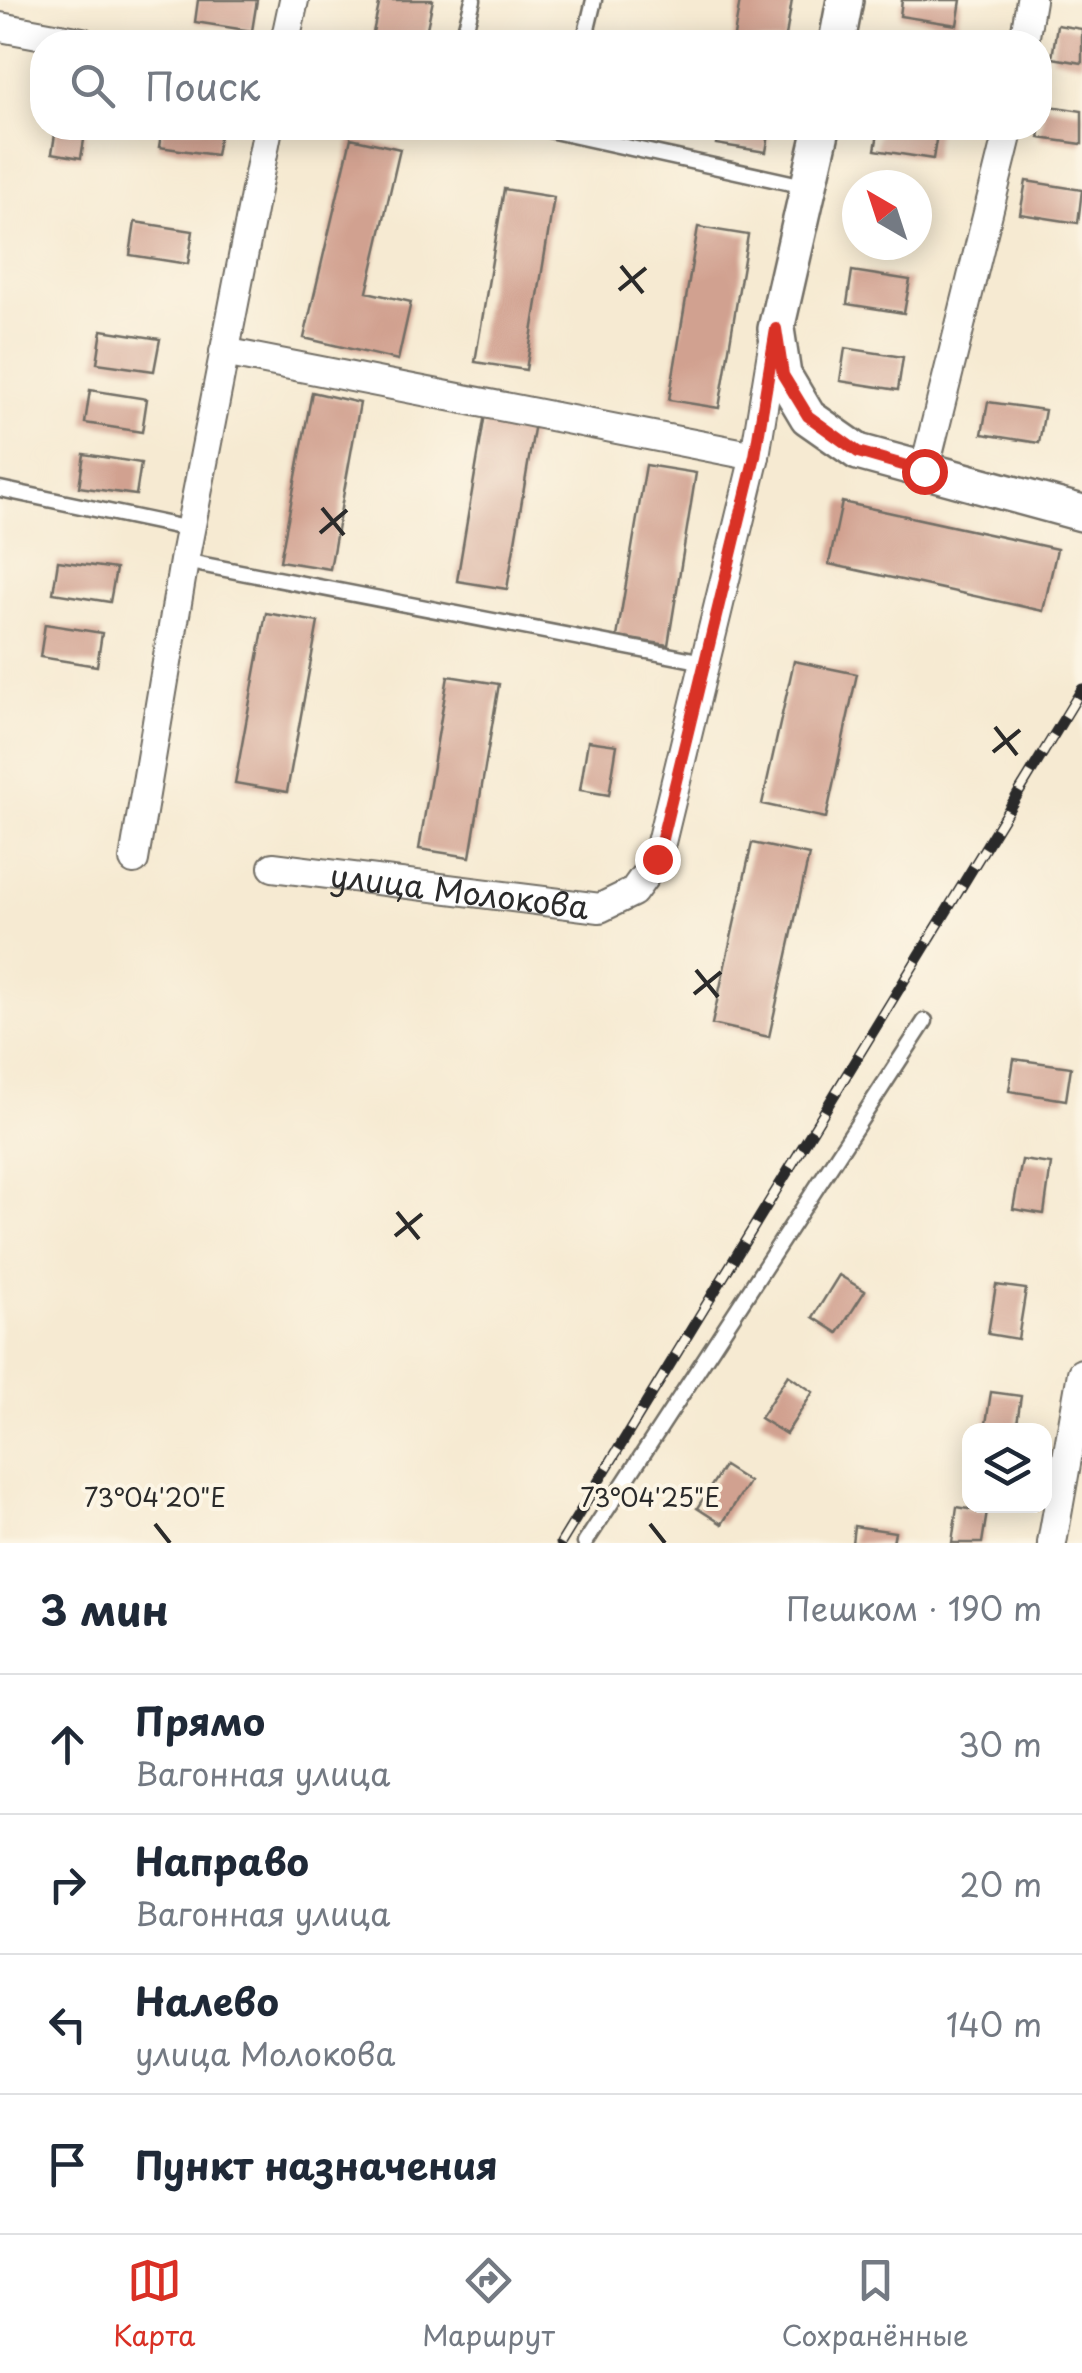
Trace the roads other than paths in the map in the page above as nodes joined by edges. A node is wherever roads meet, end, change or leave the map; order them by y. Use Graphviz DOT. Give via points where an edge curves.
graph roads {
  1 [pos="294,0"];
  2 [pos="473,0"];
  3 [pos="594,0"];
  4 [pos="845,0"];
  5 [pos="1031,0"];
  6 [pos="0,27"];
  7 [pos="288,30"];
  8 [pos="465,30"];
  9 [pos="587,30"];
  10 [pos="839,30"];
  11 [pos="1026,30"];
  12 [pos="30,32"];
  13 [pos="266,140"];
  14 [pos="605,140"];
  15 [pos="820,140"];
  16 [pos="1005,140"];
  17 [pos="810,188"];
  18 [pos="776,329"];
  19 [pos="224,352"];
  20 [pos="755,456"];
  21 [pos="924,471"];
  22 [pos="0,489"];
  23 [pos="1082,513"];
  24 [pos="190,530"];
  25 [pos="184,560"];
  26 [pos="704,662"];
  27 [pos="134,860"];
  28 [pos="273,867"];
  29 [pos="925,1021"];
  30 [pos="1082,1373"];
  31 [pos="584,1543"];
  32 [pos="1052,1543"];
  1 -- 7 [label="street"];
  2 -- 8 [label="lane"];
  3 -- 9 [label="lane"];
  4 -- 10 [label="street"];
  5 -- 11 [label="street"];
  6 -- 12 [label="street"];
  13 -- 19 [label="street"];
  14 -- 17 [label="lane"];
  15 -- 17 [label="street, улица Молокова"];
  16 -- 21 [label="street"];
  17 -- 18 [label="street, улица Молокова"];
  18 -- 20 [label="street, улица Молокова"];
  18 -- 21 [label="street" via="783,375 808,416 858,452"];
  19 -- 20 [label="street"];
  19 -- 24 [label="street"];
  20 -- 26 [label="street, улица Молокова"];
  21 -- 23 [label="street"];
  22 -- 24 [label="lane"];
  24 -- 25 [label="street"];
  25 -- 26 [label="lane"];
  25 -- 27 [label="street"];
  26 -- 28 [label="street, улица Молокова" via="657,859 633,892 600,908"];
  29 -- 31 [label="lane"];
  30 -- 32 [label="street"];
}
